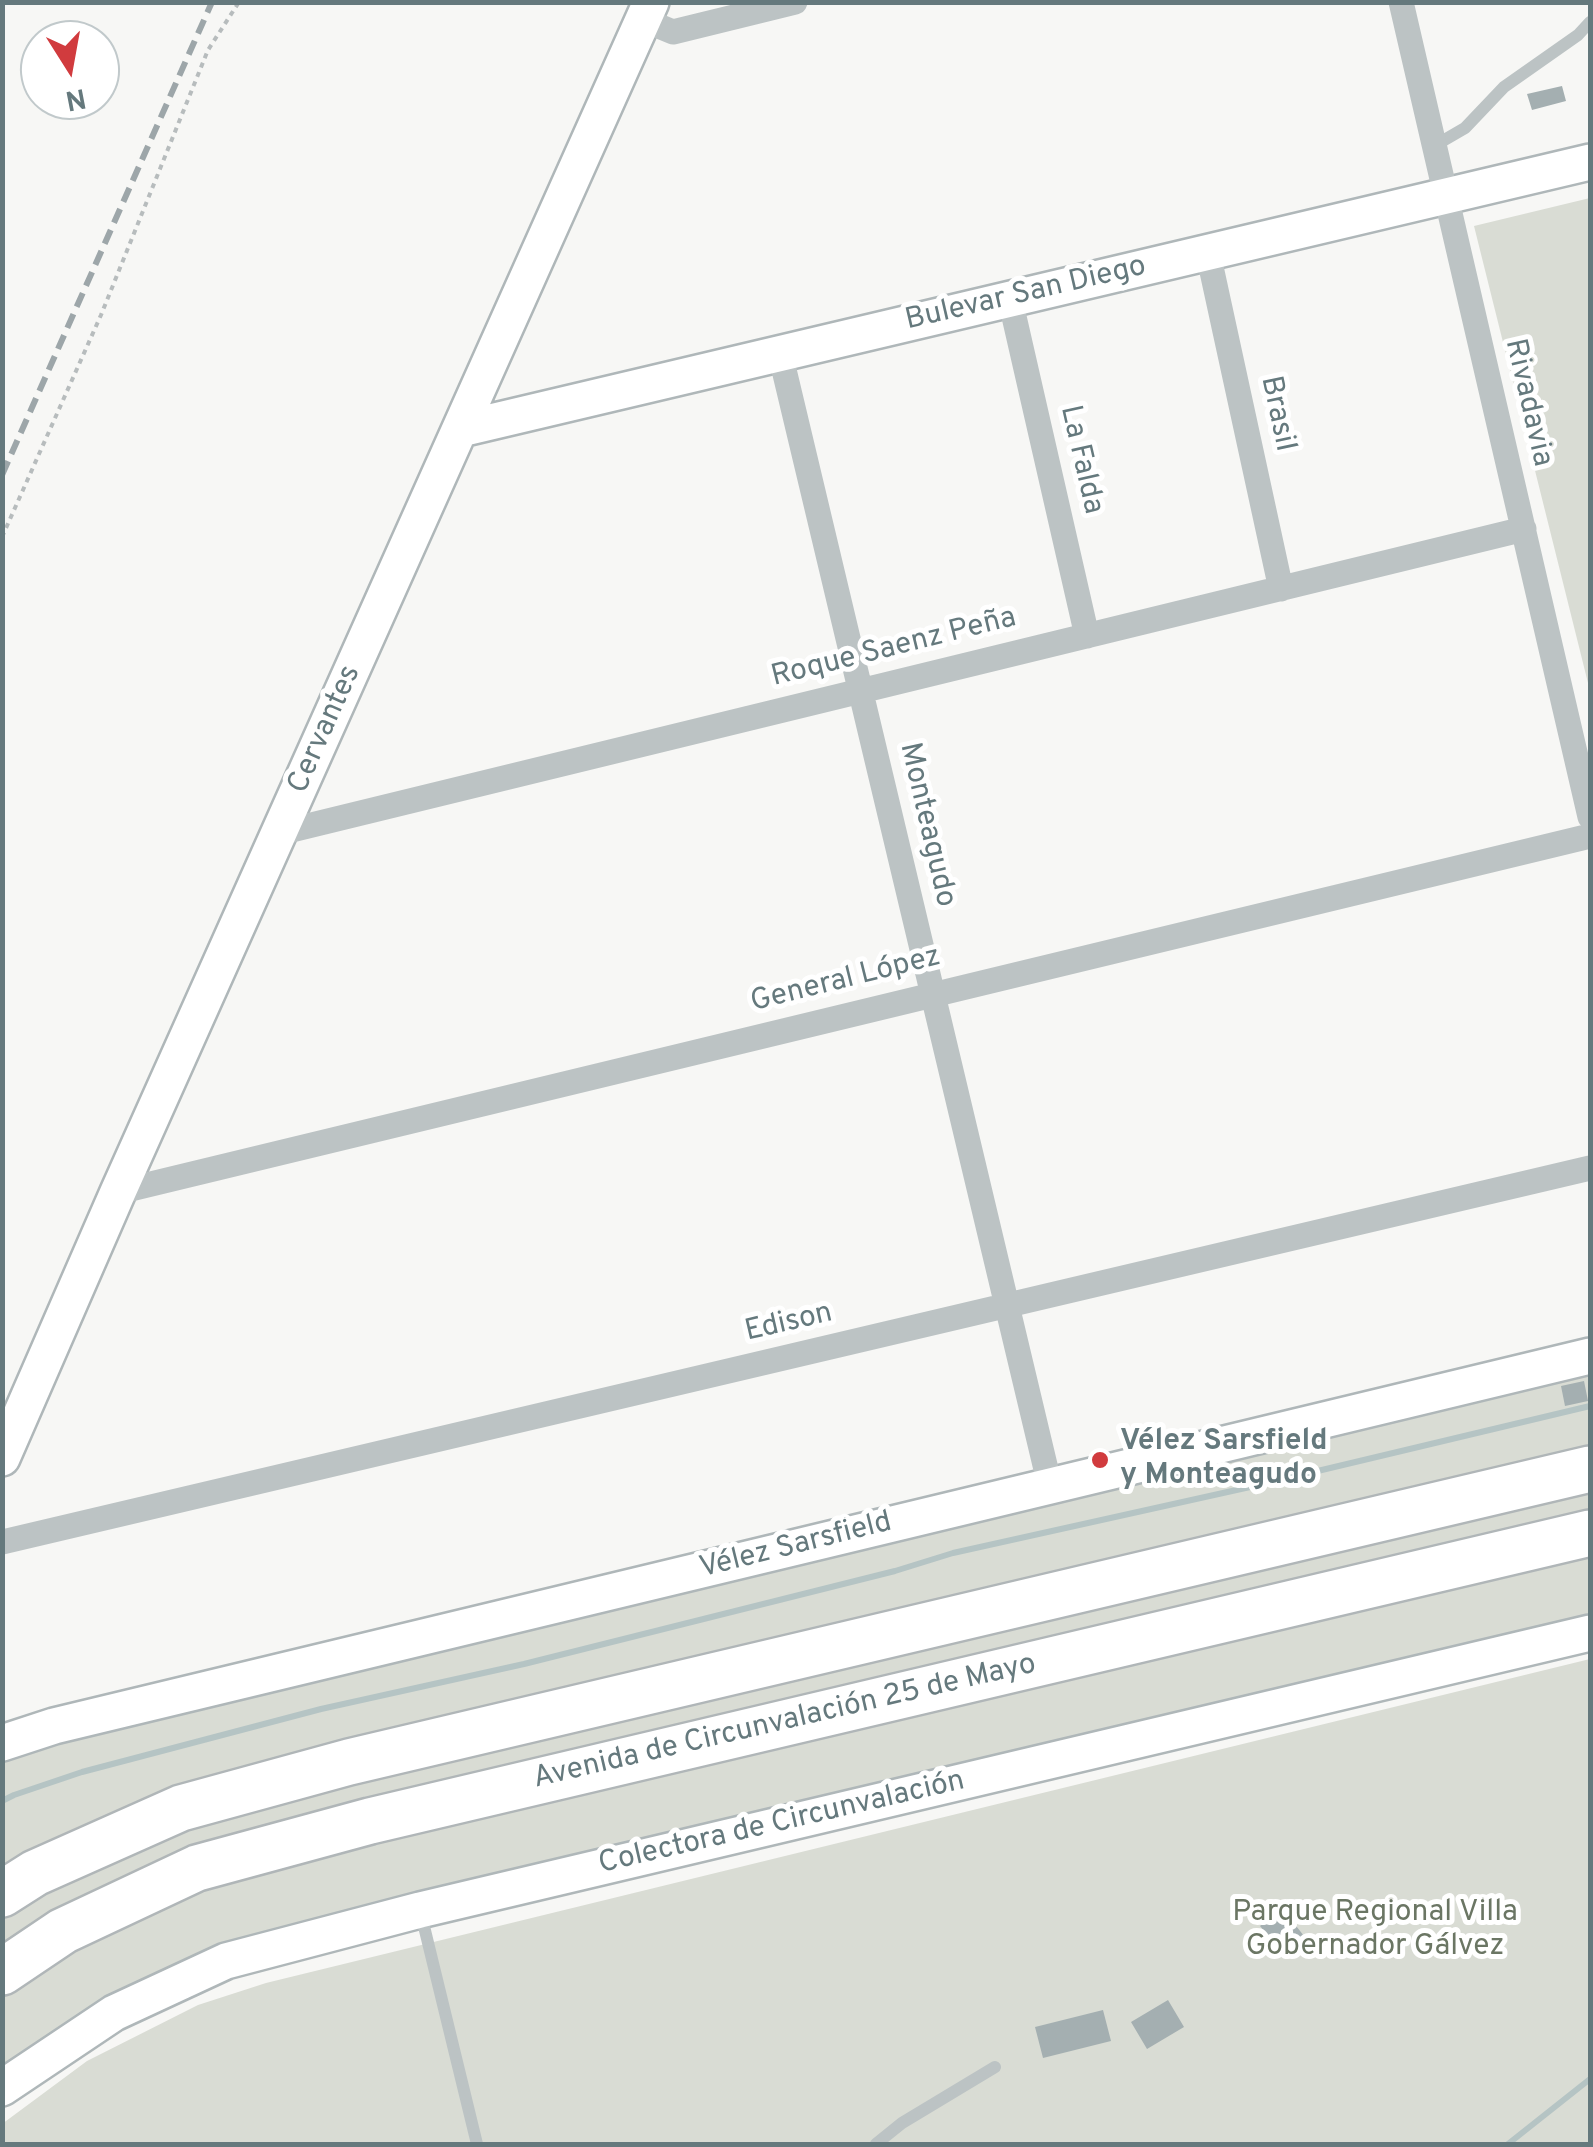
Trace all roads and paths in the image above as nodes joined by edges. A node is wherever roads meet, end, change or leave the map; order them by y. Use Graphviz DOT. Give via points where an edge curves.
graph roads {
  1 [pos="239,2"];
  2 [pos="795,2"];
  3 [pos="1401,2"];
  4 [pos="648,11"];
  5 [pos="1590,22"];
  6 [pos="1434,146"];
  7 [pos="1590,162"];
  8 [pos="1446,196"];
  9 [pos="1208,252"];
  10 [pos="1010,299"];
  11 [pos="780,353"];
  12 [pos="461,429"];
  13 [pos="1524,530"];
  14 [pos="2,537"];
  15 [pos="1280,588"];
  16 [pos="1087,636"];
  17 [pos="861,691"];
  18 [pos="1590,818"];
  19 [pos="279,833"];
  20 [pos="1590,836"];
  21 [pos="932,993"];
  22 [pos="1590,1168"];
  23 [pos="118,1192"];
  24 [pos="1007,1307"];
  25 [pos="1590,1356"];
  26 [pos="2,1458"];
  27 [pos="1590,1469"];
  28 [pos="1050,1486"];
  29 [pos="1590,1534"];
  30 [pos="2,1542"];
  31 [pos="1590,1633"];
  32 [pos="2,1743"];
  33 [pos="2,1894"];
  34 [pos="420,1910"];
  35 [pos="2,1972"];
  36 [pos="995,2067"];
  37 [pos="2,2088"];
  38 [pos="477,2144"];
  39 [pos="876,2144"];
  1 -- 14 [label="path" via="208,50 101,316"];
  2 -- 4 [label="street" via="674,32"];
  3 -- 6 [label="street, Rivadavia"];
  4 -- 12 [label="main road, Cervantes"];
  5 -- 6 [label="lane" via="1504,87 1465,128"];
  6 -- 8 [label="street, Rivadavia"];
  7 -- 8 [label="main road, Bulevar San Diego"];
  8 -- 9 [label="main road, Bulevar San Diego"];
  8 -- 13 [label="street, Rivadavia"];
  9 -- 10 [label="main road, Bulevar San Diego"];
  9 -- 15 [label="street, Brasil"];
  10 -- 11 [label="main road, Bulevar San Diego"];
  10 -- 16 [label="street, La Falda"];
  11 -- 12 [label="main road, Bulevar San Diego"];
  11 -- 17 [label="street, Monteagudo"];
  12 -- 19 [label="main road, Cervantes"];
  13 -- 15 [label="street, Roque Saenz Peña"];
  13 -- 18 [label="street, Rivadavia"];
  15 -- 16 [label="street, Roque Saenz Peña"];
  16 -- 17 [label="street, Roque Saenz Peña"];
  17 -- 19 [label="street, Roque Saenz Peña"];
  17 -- 21 [label="street, Monteagudo"];
  19 -- 23 [label="main road, Cervantes"];
  20 -- 21 [label="street, General López"];
  21 -- 23 [label="street, General López"];
  21 -- 24 [label="street, Monteagudo"];
  22 -- 24 [label="street, Edison"];
  23 -- 26 [label="main road, Cervantes"];
  24 -- 28 [label="street, Monteagudo"];
  24 -- 30 [label="street, Edison"];
  25 -- 28 [label="main road, Vélez Sarsfield"];
  27 -- 33 [label="highway, Avenida de Circunvalación 25 de Mayo" via="349,1762 181,1808"];
  28 -- 32 [label="main road, Vélez Sarsfield"];
  29 -- 35 [label="highway, Avenida de Circunvalación 25 de Mayo" via="370,1821 197,1868 64,1931"];
  31 -- 34 [label="main road, Colectora de Circunvalación"];
  34 -- 37 [label="main road, Colectora de Circunvalación" via="226,1962 114,2013"];
  34 -- 38 [label="lane"];
  36 -- 39 [label="lane"];
}
